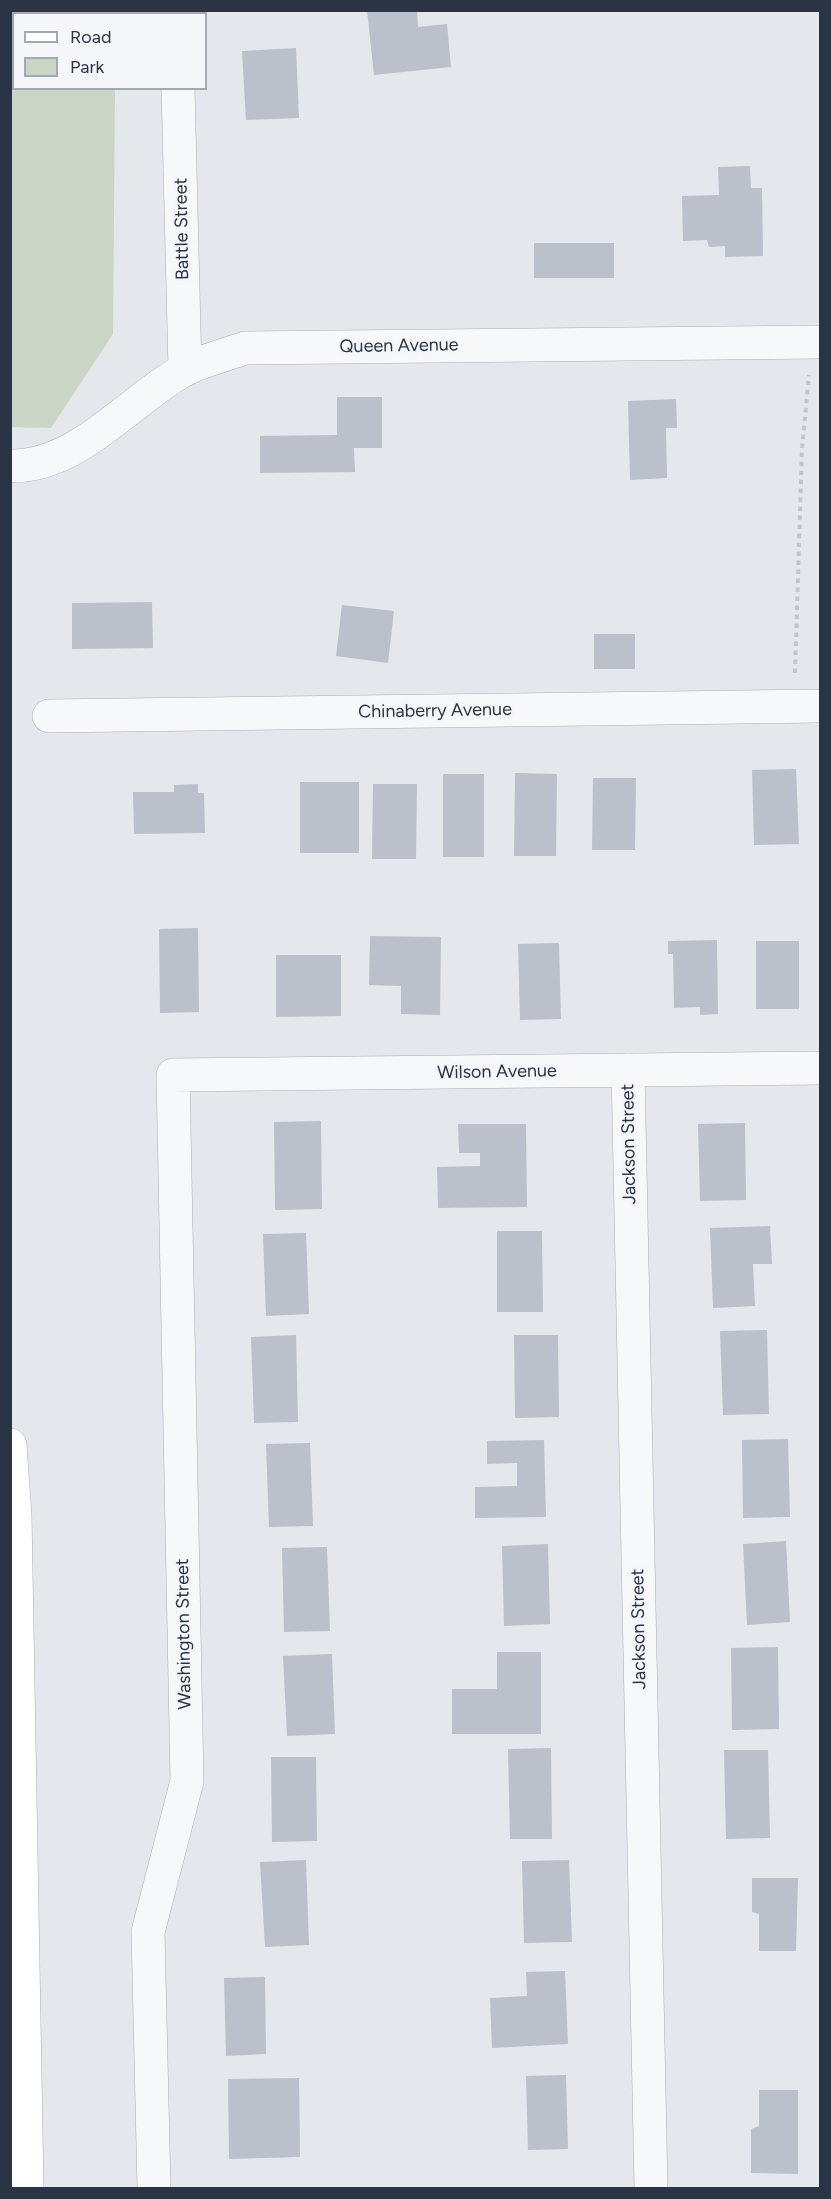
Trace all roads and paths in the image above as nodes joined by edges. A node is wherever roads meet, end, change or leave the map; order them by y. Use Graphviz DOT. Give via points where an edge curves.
graph roads {
  1 [pos="178,90"];
  2 [pos="816,342"];
  3 [pos="185,370"];
  4 [pos="10,466"];
  5 [pos="807,706"];
  6 [pos="49,716"];
  7 [pos="820,1068"];
  8 [pos="628,1071"];
  9 [pos="173,1075"];
  10 [pos="10,1445"];
  11 [pos="27,2188"];
  12 [pos="154,2188"];
  13 [pos="651,2188"];
  1 -- 3 [label="street, Battle Street"];
  2 -- 3 [label="street, Queen Avenue" via="244,348"];
  2 -- 5 [label="path" via="802,449"];
  3 -- 4 [label="street, Queen Avenue" via="64,454 30,466"];
  5 -- 6 [label="street, Chinaberry Avenue"];
  7 -- 8 [label="street, Wilson Avenue"];
  8 -- 9 [label="street, Wilson Avenue"];
  8 -- 13 [label="street, Jackson Street"];
  9 -- 12 [label="street, Washington Street" via="187,1781 148,1932"];
  10 -- 11 [label="main road" via="15,1516"];
}
